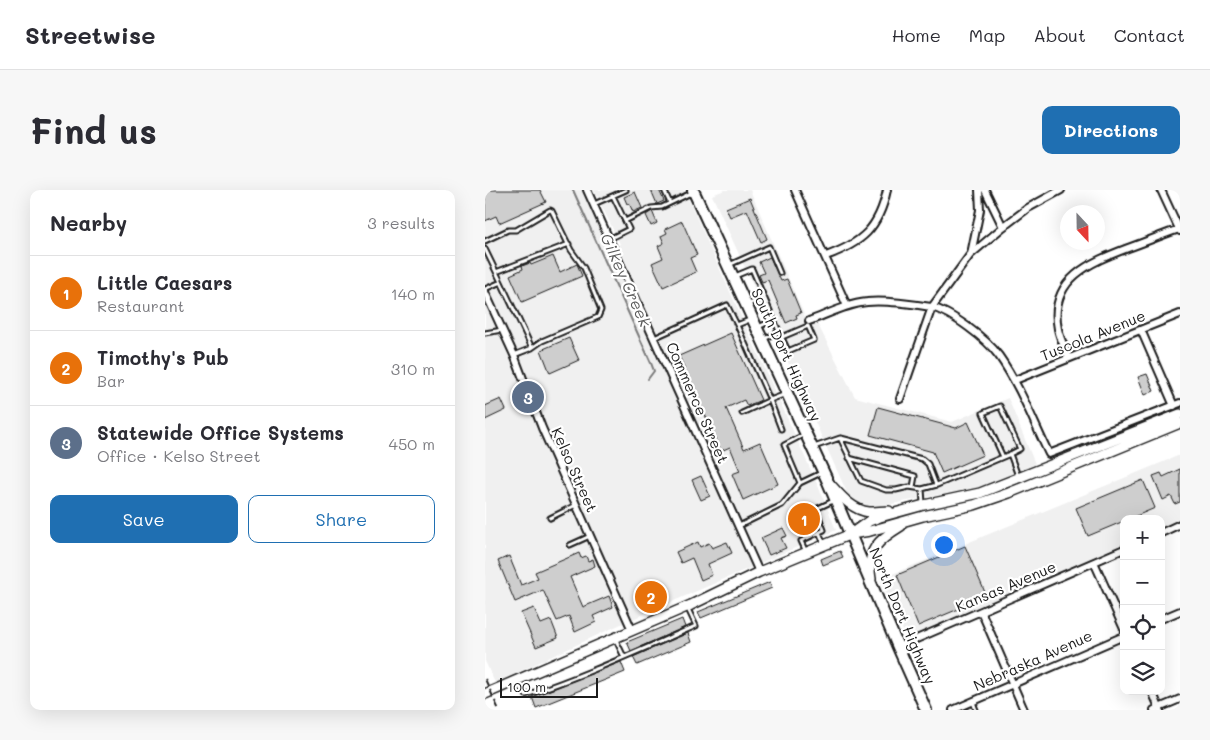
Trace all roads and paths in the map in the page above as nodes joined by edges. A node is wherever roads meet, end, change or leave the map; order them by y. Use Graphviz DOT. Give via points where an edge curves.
graph roads {
  1 [pos="587,190"];
  2 [pos="626,190"];
  3 [pos="664,190"];
  4 [pos="795,190"];
  5 [pos="887,190"];
  6 [pos="979,190"];
  7 [pos="985,190"];
  8 [pos="1061,190"];
  9 [pos="1161,190"];
  10 [pos="695,191"];
  11 [pos="613,196"];
  12 [pos="670,203"];
  13 [pos="594,204"];
  14 [pos="625,221"];
  15 [pos="1003,227"];
  16 [pos="1179,230"];
  17 [pos="609,239"];
  18 [pos="485,240"];
  19 [pos="569,244"];
  20 [pos="485,249"];
  21 [pos="970,255"];
  22 [pos="826,256"];
  23 [pos="728,266"];
  24 [pos="496,272"];
  25 [pos="780,273"];
  26 [pos="733,277"];
  27 [pos="501,282"];
  28 [pos="485,290"];
  29 [pos="765,298"];
  30 [pos="746,305"];
  31 [pos="847,306"];
  32 [pos="932,307"];
  33 [pos="1180,314"];
  34 [pos="774,320"];
  35 [pos="809,321"];
  36 [pos="754,323"];
  37 [pos="737,325"];
  38 [pos="502,330"];
  39 [pos="1141,330"];
  40 [pos="779,332"];
  41 [pos="485,333"];
  42 [pos="782,337"];
  43 [pos="654,338"];
  44 [pos="762,340"];
  45 [pos="532,348"];
  46 [pos="514,355"];
  47 [pos="1069,358"];
  48 [pos="1015,380"];
  49 [pos="787,393"];
  50 [pos="900,399"];
  51 [pos="770,400"];
  52 [pos="1177,404"];
  53 [pos="742,413"];
  54 [pos="1180,414"];
  55 [pos="1180,423"];
  56 [pos="781,429"];
  57 [pos="805,434"];
  58 [pos="840,438"];
  59 [pos="812,448"];
  60 [pos="1010,454"];
  61 [pos="1003,457"];
  62 [pos="849,458"];
  63 [pos="825,477"];
  64 [pos="1021,481"];
  65 [pos="800,483"];
  66 [pos="936,486"];
  67 [pos="913,487"];
  68 [pos="922,489"];
  69 [pos="835,499"];
  70 [pos="576,505"];
  71 [pos="924,505"];
  72 [pos="897,512"];
  73 [pos="923,516"];
  74 [pos="549,518"];
  75 [pos="1180,524"];
  76 [pos="739,526"];
  77 [pos="1165,531"];
  78 [pos="819,532"];
  79 [pos="851,534"];
  80 [pos="590,536"];
  81 [pos="570,545"];
  82 [pos="824,545"];
  83 [pos="1120,551"];
  84 [pos="806,552"];
  85 [pos="1094,562"];
  86 [pos="759,572"];
  87 [pos="872,585"];
  88 [pos="687,606"];
  89 [pos="981,611"];
  90 [pos="1180,611"];
  91 [pos="1165,618"];
  92 [pos="1120,620"];
  93 [pos="632,630"];
  94 [pos="614,638"];
  95 [pos="1120,638"];
  96 [pos="897,647"];
  97 [pos="624,657"];
  98 [pos="515,681"];
  99 [pos="1013,684"];
  100 [pos="485,694"];
  101 [pos="1153,695"];
  102 [pos="1180,699"];
  103 [pos="973,701"];
  104 [pos="1158,709"];
  105 [pos="926,710"];
  106 [pos="953,710"];
  107 [pos="976,710"];
  108 [pos="1024,710"];
  1 -- 13 [label="street, Commerce Street"];
  2 -- 11 [label="lane"];
  3 -- 12 [label="lane"];
  4 -- 22 [label="street"];
  5 -- 22 [label="street" via="883,210 873,228 857,241"];
  6 -- 21 [label="street" via="980,210"];
  7 -- 15 [label="street"];
  8 -- 15 [label="street" via="1028,208"];
  9 -- 16 [label="street"];
  10 -- 12 [label="lane"];
  10 -- 23 [label="main road, South Dort Highway"];
  11 -- 13 [label="lane"];
  11 -- 14 [label="lane"];
  12 -- 14 [label="lane"];
  13 -- 17 [label="street, Commerce Street"];
  14 -- 17 [label="lane" via="629,229"];
  15 -- 21 [label="street"];
  16 -- 47 [label="street" via="1095,261 1077,272 1066,284 1058,306 1057,327"];
  17 -- 43 [label="street, Commerce Street"];
  18 -- 19 [label="lane" via="516,230 550,210"];
  19 -- 24 [label="lane"];
  19 -- 45 [label="lane" via="584,268 601,313"];
  20 -- 24 [label="lane"];
  21 -- 32 [label="street"];
  22 -- 31 [label="street"];
  23 -- 25 [label="lane" via="769,247"];
  23 -- 26 [label="main road, South Dort Highway"];
  24 -- 27 [label="lane"];
  26 -- 29 [label="lane" via="752,269"];
  26 -- 30 [label="main road, South Dort Highway"];
  27 -- 28 [label="lane"];
  27 -- 45 [label="lane"];
  28 -- 38 [label="street, Kelso Street"];
  29 -- 30 [label="lane"];
  29 -- 34 [label="lane"];
  30 -- 36 [label="main road, South Dort Highway"];
  31 -- 32 [label="street" via="889,302"];
  31 -- 35 [label="street"];
  32 -- 48 [label="street" via="978,334"];
  32 -- 50 [label="street"];
  33 -- 39 [label="street, Tuscola Avenue"];
  34 -- 36 [label="lane"];
  34 -- 40 [label="lane"];
  36 -- 37 [label="lane"];
  36 -- 44 [label="main road, South Dort Highway"];
  37 -- 43 [label="lane" via="727,305"];
  37 -- 51 [label="lane"];
  38 -- 41 [label="lane"];
  38 -- 46 [label="street, Kelso Street"];
  39 -- 47 [label="street, Tuscola Avenue"];
  39 -- 52 [label="street"];
  40 -- 42 [label="lane"];
  40 -- 44 [label="lane"];
  42 -- 42 [label="lane" via="788,351 814,340 808,326"];
  43 -- 76 [label="street, Commerce Street"];
  44 -- 49 [label="main road, South Dort Highway"];
  45 -- 46 [label="lane"];
  46 -- 70 [label="street, Kelso Street"];
  47 -- 48 [label="street, Tuscola Avenue"];
  48 -- 52 [label="street" via="1049,454"];
  49 -- 51 [label="lane"];
  49 -- 57 [label="main road, South Dort Highway"];
  51 -- 53 [label="lane"];
  51 -- 56 [label="lane"];
  54 -- 64 [label="street"];
  55 -- 64 [label="street"];
  57 -- 59 [label="main road, South Dort Highway"];
  57 -- 65 [label="lane" via="784,445"];
  58 -- 59 [label="lane"];
  58 -- 62 [label="lane"];
  58 -- 66 [label="lane" via="921,459 928,464"];
  59 -- 63 [label="main road, South Dort Highway"];
  60 -- 61 [label="lane"];
  60 -- 61 [label="lane" via="1020,449 1000,406 983,413"];
  60 -- 64 [label="lane"];
  61 -- 66 [label="lane"];
  62 -- 67 [label="lane" via="915,476"];
  62 -- 67 [label="lane" via="861,481 886,490"];
  63 -- 65 [label="lane"];
  63 -- 69 [label="main road, South Dort Highway"];
  63 -- 72 [label="street" via="842,497 860,510"];
  64 -- 71 [label="street"];
  64 -- 73 [label="street" via="974,505"];
  65 -- 76 [label="lane" via="782,505"];
  66 -- 68 [label="lane"];
  67 -- 68 [label="lane"];
  68 -- 71 [label="lane"];
  69 -- 78 [label="lane" via="816,509 824,530"];
  69 -- 79 [label="main road, South Dort Highway"];
  70 -- 74 [label="lane"];
  70 -- 80 [label="street, Kelso Street"];
  71 -- 72 [label="street"];
  72 -- 79 [label="street" via="869,522"];
  73 -- 79 [label="street" via="870,532"];
  73 -- 87 [label="street" via="880,539 873,550"];
  75 -- 77 [label="street"];
  76 -- 86 [label="street, Commerce Street"];
  78 -- 82 [label="lane"];
  78 -- 84 [label="lane" via="801,541"];
  79 -- 82 [label="street"];
  79 -- 87 [label="main road, North Dort Highway"];
  80 -- 81 [label="lane"];
  80 -- 93 [label="street, Kelso Street"];
  82 -- 84 [label="street"];
  83 -- 85 [label="street, Kansas Avenue"];
  84 -- 86 [label="street"];
  85 -- 89 [label="street, Kansas Avenue"];
  85 -- 92 [label="street"];
  86 -- 88 [label="street"];
  87 -- 96 [label="main road, North Dort Highway"];
  88 -- 93 [label="street"];
  88 -- 97 [label="lane" via="696,626"];
  89 -- 96 [label="street, Kansas Avenue"];
  89 -- 99 [label="street"];
  90 -- 91 [label="street"];
  93 -- 94 [label="street"];
  94 -- 97 [label="lane"];
  94 -- 98 [label="street"];
  95 -- 99 [label="street, Nebraska Avenue"];
  96 -- 105 [label="main road, North Dort Highway"];
  97 -- 98 [label="lane" via="526,694"];
  98 -- 100 [label="street"];
  99 -- 103 [label="street, Nebraska Avenue"];
  99 -- 108 [label="street"];
  101 -- 104 [label="street"];
  102 -- 104 [label="street"];
  103 -- 106 [label="street, Nebraska Avenue"];
  103 -- 107 [label="lane"];
}
